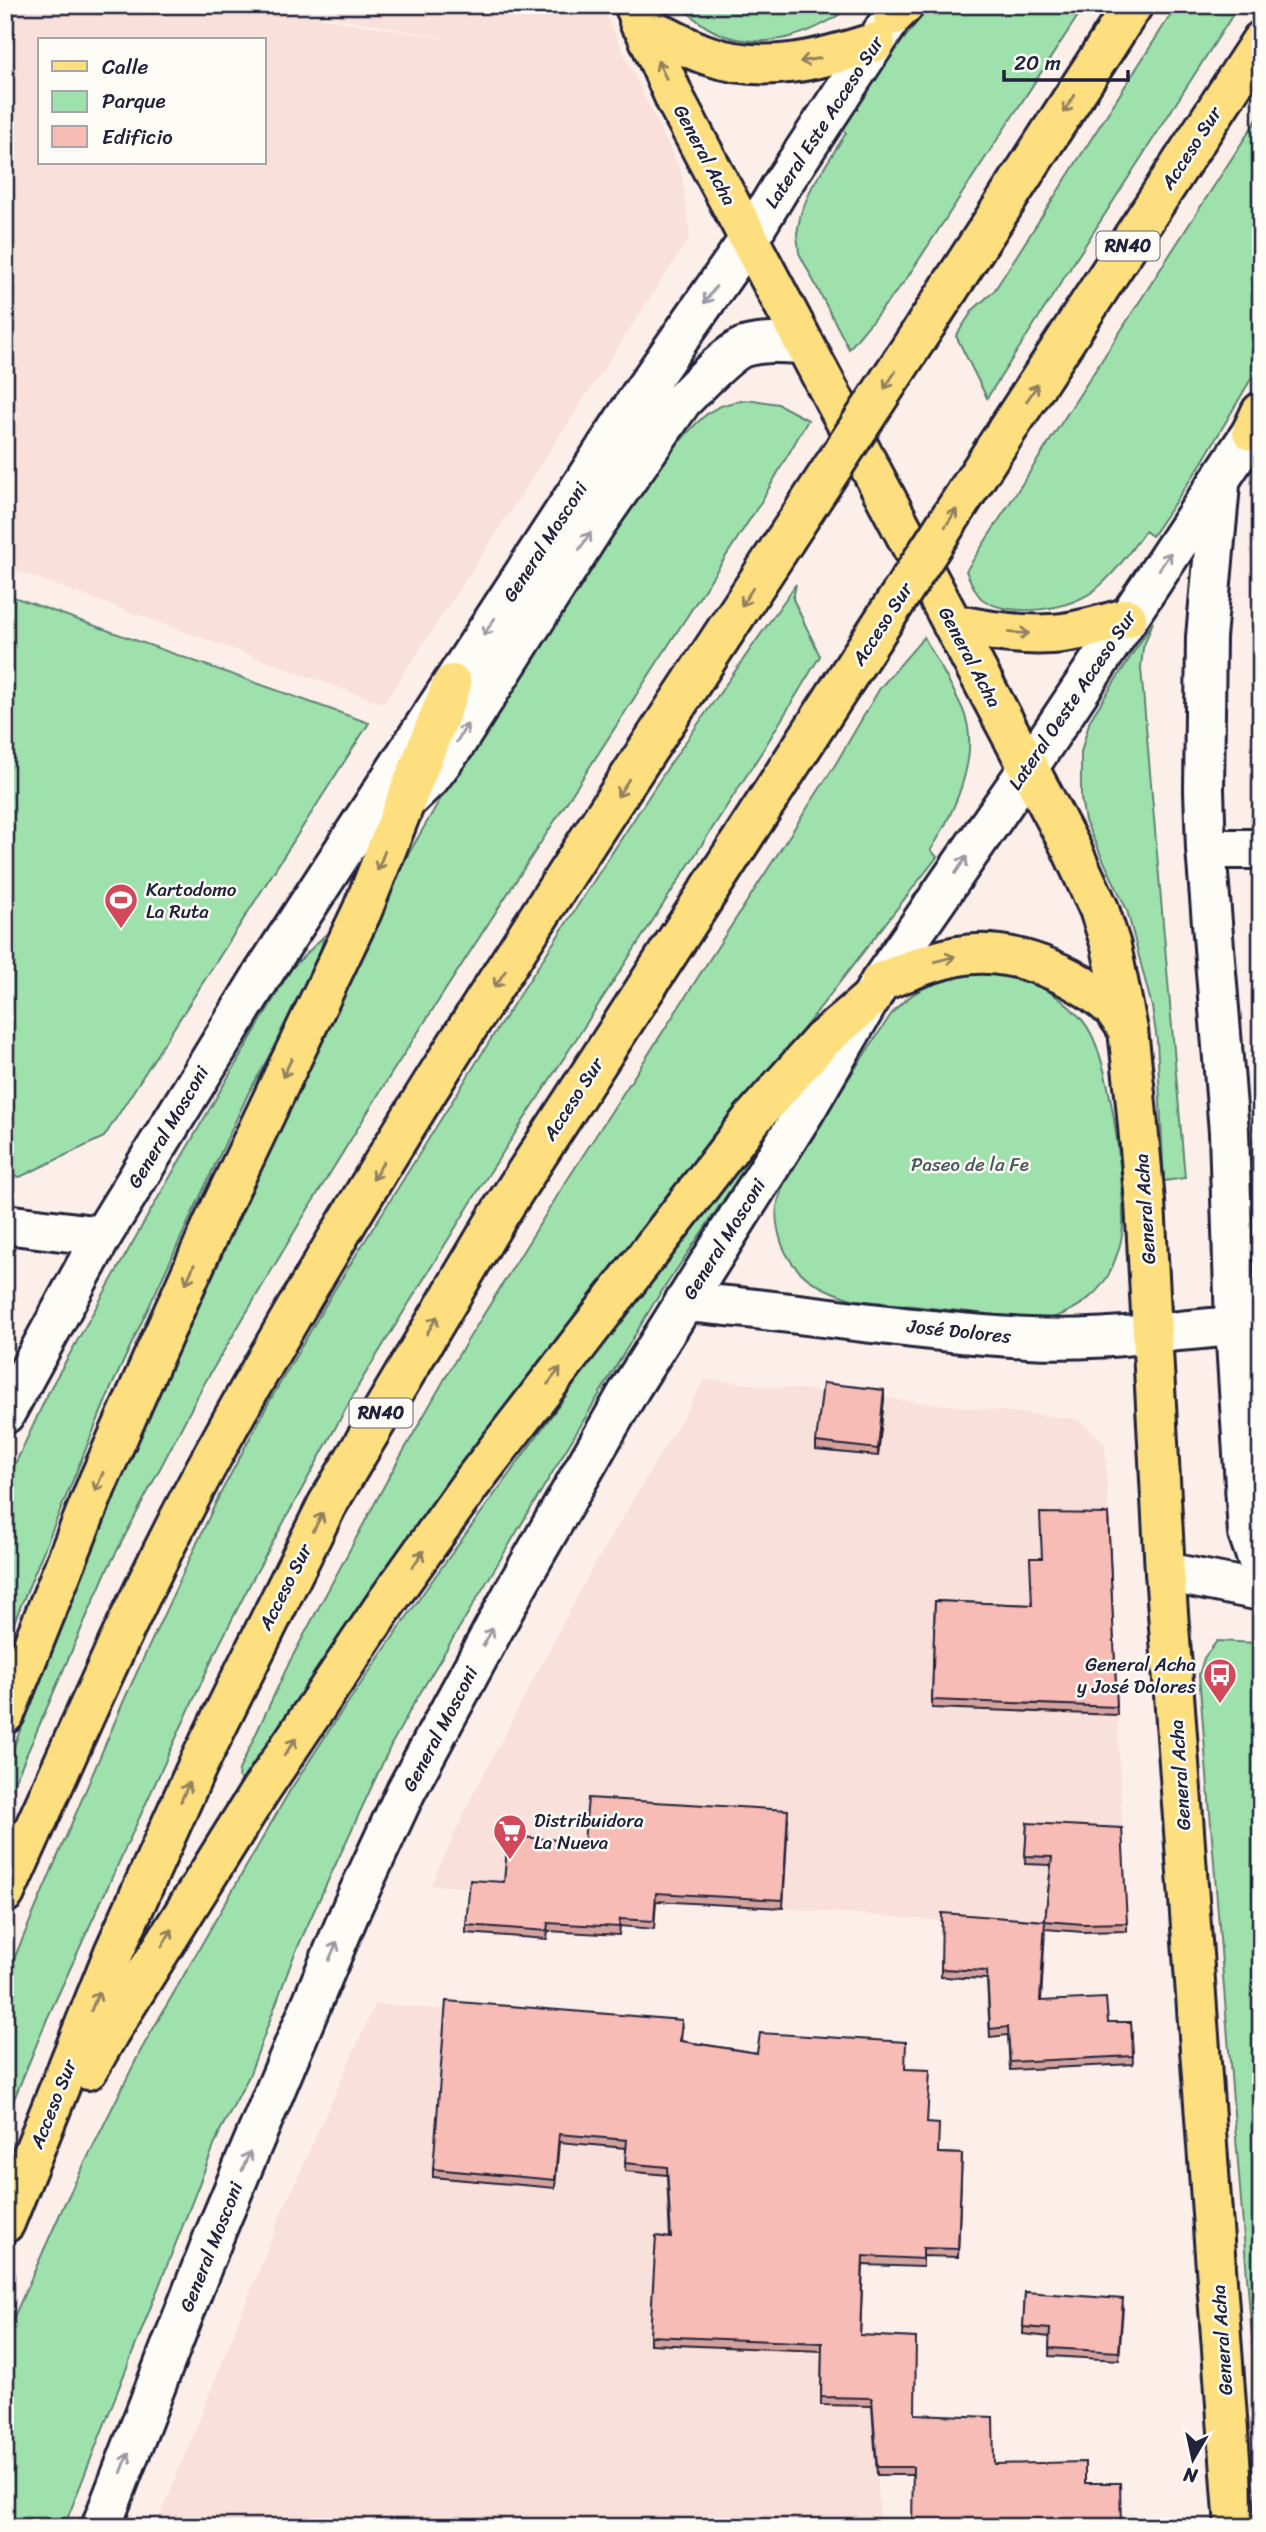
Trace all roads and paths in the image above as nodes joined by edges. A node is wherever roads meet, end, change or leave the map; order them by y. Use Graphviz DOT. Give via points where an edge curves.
graph roads {
  1 [pos="1133,5"];
  2 [pos="636,13"];
  3 [pos="893,17"];
  4 [pos="1261,41"];
  5 [pos="749,239"];
  6 [pos="804,344"];
  7 [pos="742,348"];
  8 [pos="641,394"];
  9 [pos="1258,420"];
  10 [pos="1220,480"];
  11 [pos="1127,618"];
  12 [pos="952,624"];
  13 [pos="452,684"];
  14 [pos="1029,767"];
  15 [pos="404,803"];
  16 [pos="346,849"];
  17 [pos="1206,849"];
  18 [pos="1261,849"];
  19 [pos="875,990"];
  20 [pos="1128,1030"];
  21 [pos="5,1224"];
  22 [pos="102,1236"];
  23 [pos="684,1302"];
  24 [pos="1235,1326"];
  25 [pos="1153,1332"];
  26 [pos="5,1414"];
  27 [pos="1261,1570"];
  28 [pos="1165,1572"];
  29 [pos="1261,1591"];
  30 [pos="5,1714"];
  31 [pos="5,1893"];
  32 [pos="8,2216"];
  33 [pos="101,2527"];
  34 [pos="1235,2527"];
  1 -- 31 [label="main road, one-way, bridge" via="414,1111 214,1452 162,1553"];
  3 -- 2 [label="main road, one-way" via="833,56 757,65 705,55"];
  5 -- 2 [label="main road, General Acha, one-way" via="676,101"];
  3 -- 5 [label="street, Lateral Este Acceso Sur"];
  32 -- 4 [label="main road, Acceso Sur / RN40, one-way, bridge" via="114,1952 190,1782 327,1505 521,1180"];
  5 -- 6 [label="main road, General Acha"];
  5 -- 8 [label="street, General Mosconi, one-way"];
  6 -- 7 [label="street"];
  6 -- 12 [label="main road, General Acha"];
  7 -- 8 [label="street"];
  15 -- 7 [label="street, General Mosconi, one-way" via="455,745 596,524 670,418 700,383"];
  8 -- 13 [label="street, General Mosconi, one-way"];
  9 -- 10 [label="street, Lateral Oeste Acceso Sur"];
  11 -- 10 [label="street, Lateral Oeste Acceso Sur, one-way"];
  10 -- 17 [label="street" via="1206,638"];
  12 -- 11 [label="main road, one-way" via="1052,634"];
  11 -- 14 [label="street, Lateral Oeste Acceso Sur"];
  12 -- 14 [label="main road, General Acha"];
  13 -- 15 [label="main road"];
  13 -- 16 [label="street, General Mosconi"];
  19 -- 14 [label="street, Lateral Oeste Acceso Sur, one-way"];
  14 -- 20 [label="main road, General Acha" via="1099,909 1120,980"];
  15 -- 16 [label="street, General Mosconi"];
  15 -- 30 [label="main road, one-way" via="362,911 213,1224 98,1482"];
  16 -- 22 [label="street, General Mosconi" via="194,1083"];
  17 -- 18 [label="street"];
  17 -- 24 [label="street" via="1229,1132"];
  19 -- 20 [label="main road, one-way" via="958,956 988,953 1047,966 1113,1009"];
  19 -- 23 [label="street, General Mosconi"];
  32 -- 19 [label="main road, one-way" via="109,2033 200,1885 394,1592 470,1485 752,1119 821,1041"];
  20 -- 25 [label="main road, General Acha"];
  21 -- 22 [label="street"];
  22 -- 26 [label="street, General Mosconi"];
  23 -- 25 [label="street, José Dolores" via="1029,1338"];
  33 -- 23 [label="street, General Mosconi, one-way" via="220,2223 385,1833 545,1535"];
  24 -- 25 [label="street, José Dolores"];
  24 -- 27 [label="street" via="1248,1533"];
  25 -- 28 [label="main road, General Acha"];
  28 -- 29 [label="street"];
  28 -- 34 [label="main road, General Acha"];
}
